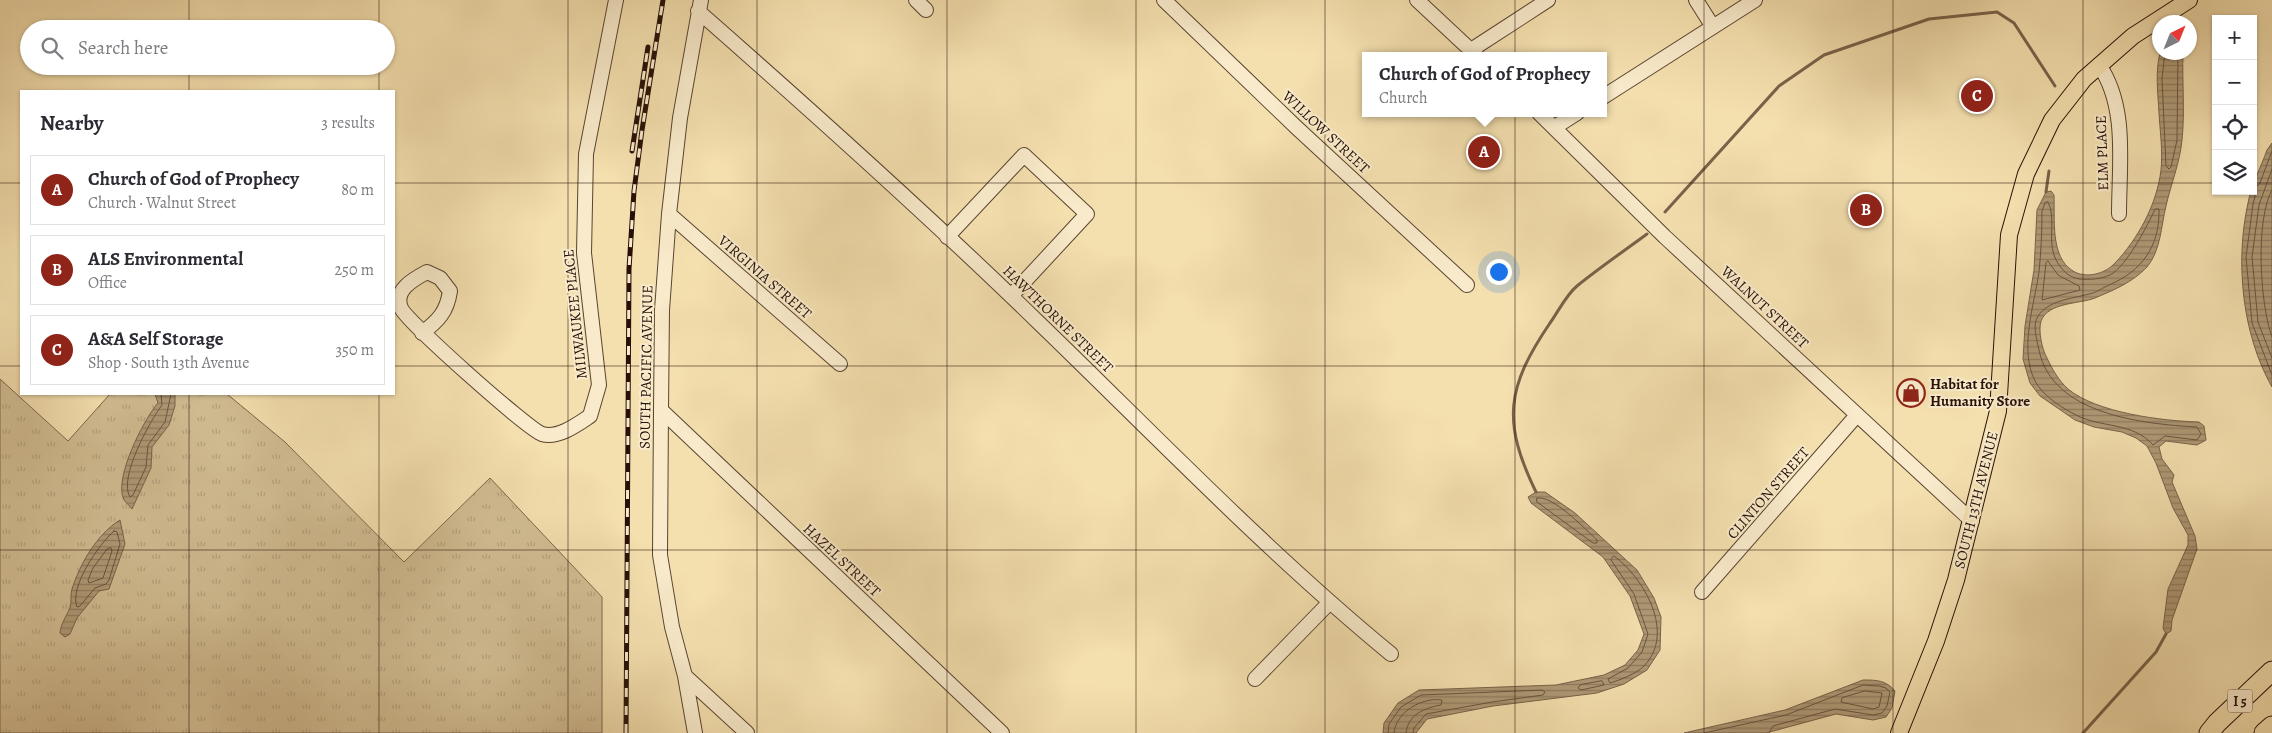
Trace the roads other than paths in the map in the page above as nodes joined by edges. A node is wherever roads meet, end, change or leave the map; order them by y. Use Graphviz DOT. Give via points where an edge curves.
graph roads {
  1 [pos="616,0"];
  2 [pos="1164,0"];
  3 [pos="1417,0"];
  4 [pos="1548,0"];
  5 [pos="1696,0"];
  6 [pos="1755,0"];
  7 [pos="2189,0"];
  8 [pos="700,5"];
  9 [pos="1714,27"];
  10 [pos="1473,52"];
  11 [pos="1475,52"];
  12 [pos="2099,66"];
  13 [pos="1607,94"];
  14 [pos="1544,117"];
  15 [pos="1570,117"];
  16 [pos="1554,127"];
  17 [pos="669,214"];
  18 [pos="2120,214"];
  19 [pos="948,237"];
  20 [pos="1467,285"];
  21 [pos="1012,296"];
  22 [pos="422,333"];
  23 [pos="840,364"];
  24 [pos="661,410"];
  25 [pos="1857,415"];
  26 [pos="1972,521"];
  27 [pos="1702,592"];
  28 [pos="1329,603"];
  29 [pos="1391,654"];
  30 [pos="2272,671"];
  31 [pos="685,676"];
  32 [pos="1255,679"];
  33 [pos="2272,726"];
  34 [pos="695,733"];
  35 [pos="747,733"];
  36 [pos="1002,733"];
  37 [pos="1899,733"];
  38 [pos="2210,733"];
  39 [pos="2264,733"];
  1 -- 22 [label="street, MILWAUKEE PLACE" via="586,154 584,253 600,385 590,416 565,432 543,435 523,423"];
  2 -- 20 [label="street, WILLOW STREET"];
  3 -- 10 [label="street"];
  4 -- 11 [label="street"];
  5 -- 9 [label="street"];
  6 -- 9 [label="street"];
  7 -- 12 [label="main road, SOUTH 13TH AVENUE" via="2132,36"];
  8 -- 17 [label="street, SOUTH PACIFIC AVENUE" via="680,118"];
  8 -- 19 [label="street, HAWTHORNE STREET"];
  9 -- 13 [label="street"];
  12 -- 18 [label="street, ELM PLACE" via="2108,78 2115,98 2119,125"];
  12 -- 26 [label="main road, SOUTH 13TH AVENUE" via="2084,79 2052,120 2026,174 2009,236 1998,411"];
  14 -- 16 [label="street, WALNUT STREET"];
  15 -- 16 [label="street"];
  16 -- 25 [label="street, WALNUT STREET" via="1665,237"];
  17 -- 23 [label="street, VIRGINIA STREET"];
  17 -- 24 [label="street, SOUTH PACIFIC AVENUE" via="662,310"];
  19 -- 21 [label="street, HAWTHORNE STREET"];
  19 -- 21 [label="street" via="1024,155 1087,214"];
  21 -- 28 [label="street, HAWTHORNE STREET"];
  24 -- 31 [label="street, SOUTH PACIFIC AVENUE" via="660,555 672,627"];
  24 -- 36 [label="street, HAZEL STREET"];
  25 -- 26 [label="street, WALNUT STREET"];
  25 -- 27 [label="street, CLINTON STREET"];
  26 -- 37 [label="main road, SOUTH 13TH AVENUE" via="1936,641"];
  28 -- 29 [label="street, HAWTHORNE STREET"];
  28 -- 32 [label="street"];
  30 -- 38 [label="highway, I 5"];
  31 -- 34 [label="street, SOUTH PACIFIC AVENUE"];
  31 -- 35 [label="street"];
  33 -- 39 [label="highway"];
}
